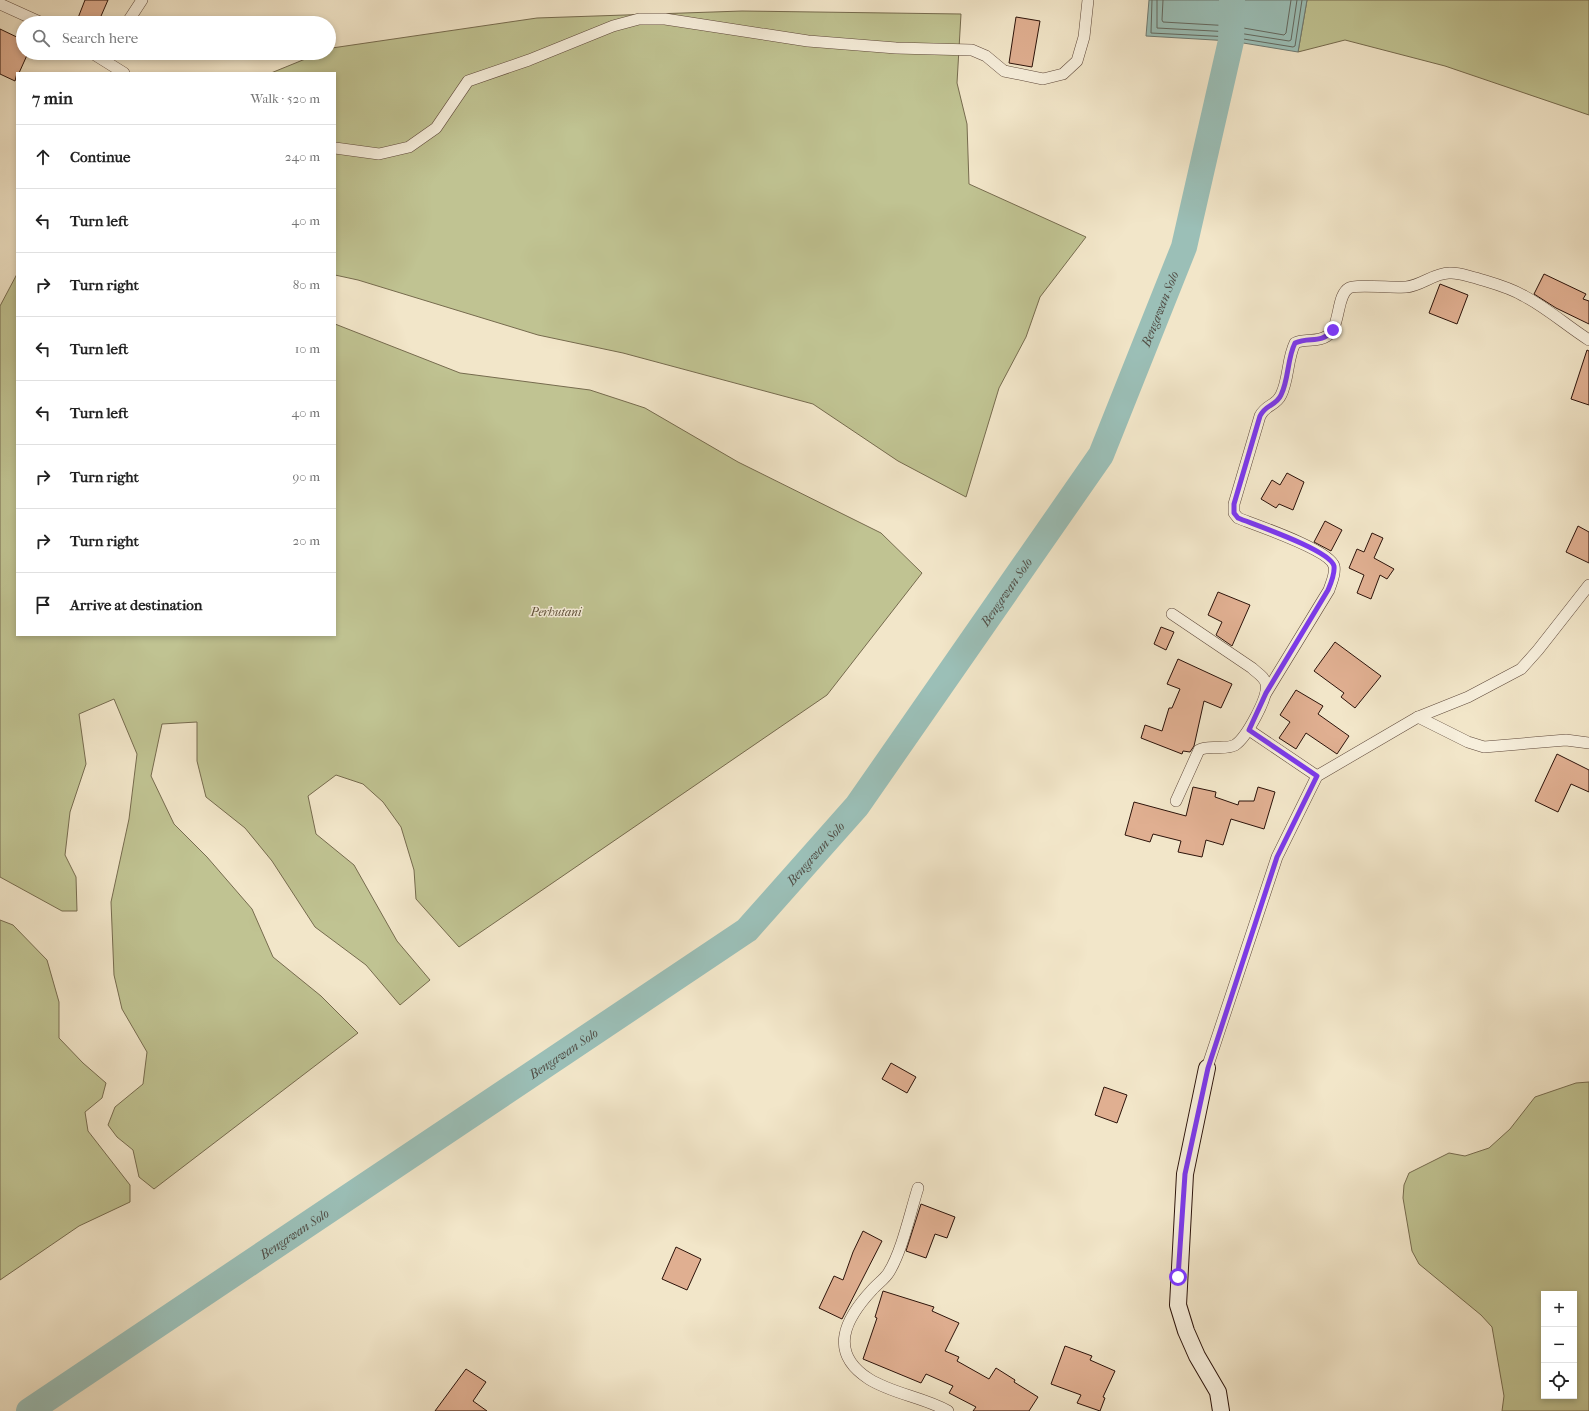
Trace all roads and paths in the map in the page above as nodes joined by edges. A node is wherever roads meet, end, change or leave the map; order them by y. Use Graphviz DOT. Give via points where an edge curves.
graph roads {
  1 [pos="142,0"];
  2 [pos="1088,0"];
  3 [pos="0,4"];
  4 [pos="27,16"];
  5 [pos="132,16"];
  6 [pos="106,60"];
  7 [pos="123,72"];
  8 [pos="336,148"];
  9 [pos="1589,340"];
  10 [pos="1589,585"];
  11 [pos="1172,614"];
  12 [pos="1266,693"];
  13 [pos="1418,717"];
  14 [pos="1249,730"];
  15 [pos="1589,743"];
  16 [pos="1317,776"];
  17 [pos="1176,801"];
  18 [pos="1208,1068"];
  19 [pos="918,1188"];
  20 [pos="948,1411"];
  21 [pos="1221,1411"];
  1 -- 5 [label="street"];
  2 -- 8 [label="street" via="1084,37 1077,61 1063,74 1043,79 1004,71 986,56 972,50 896,48 808,41 666,19 639,19 613,26 468,81 436,128 408,147 378,154"];
  3 -- 4 [label="street"];
  6 -- 7 [label="street"];
  9 -- 12 [label="street" via="1525,296 1499,284 1449,272 1408,287 1348,288 1343,294 1333,330 1328,336 1319,340 1301,340 1295,343 1282,393 1278,401 1264,408 1260,416 1234,504 1234,513 1238,518 1326,556 1334,565 1334,576"];
  10 -- 13 [label="street" via="1521,669 1468,697"];
  11 -- 12 [label="street" via="1264,678"];
  12 -- 14 [label="street"];
  13 -- 15 [label="street" via="1468,742 1484,747 1566,740"];
  13 -- 16 [label="street"];
  14 -- 16 [label="street"];
  14 -- 17 [label="street" via="1236,744 1226,748 1204,747 1199,750"];
  16 -- 18 [label="street" via="1277,857"];
  18 -- 21 [label="main road" via="1185,1174 1178,1305 1197,1356 1218,1392"];
  19 -- 20 [label="street" via="889,1273 851,1315 844,1342 852,1363 869,1379"];
}
